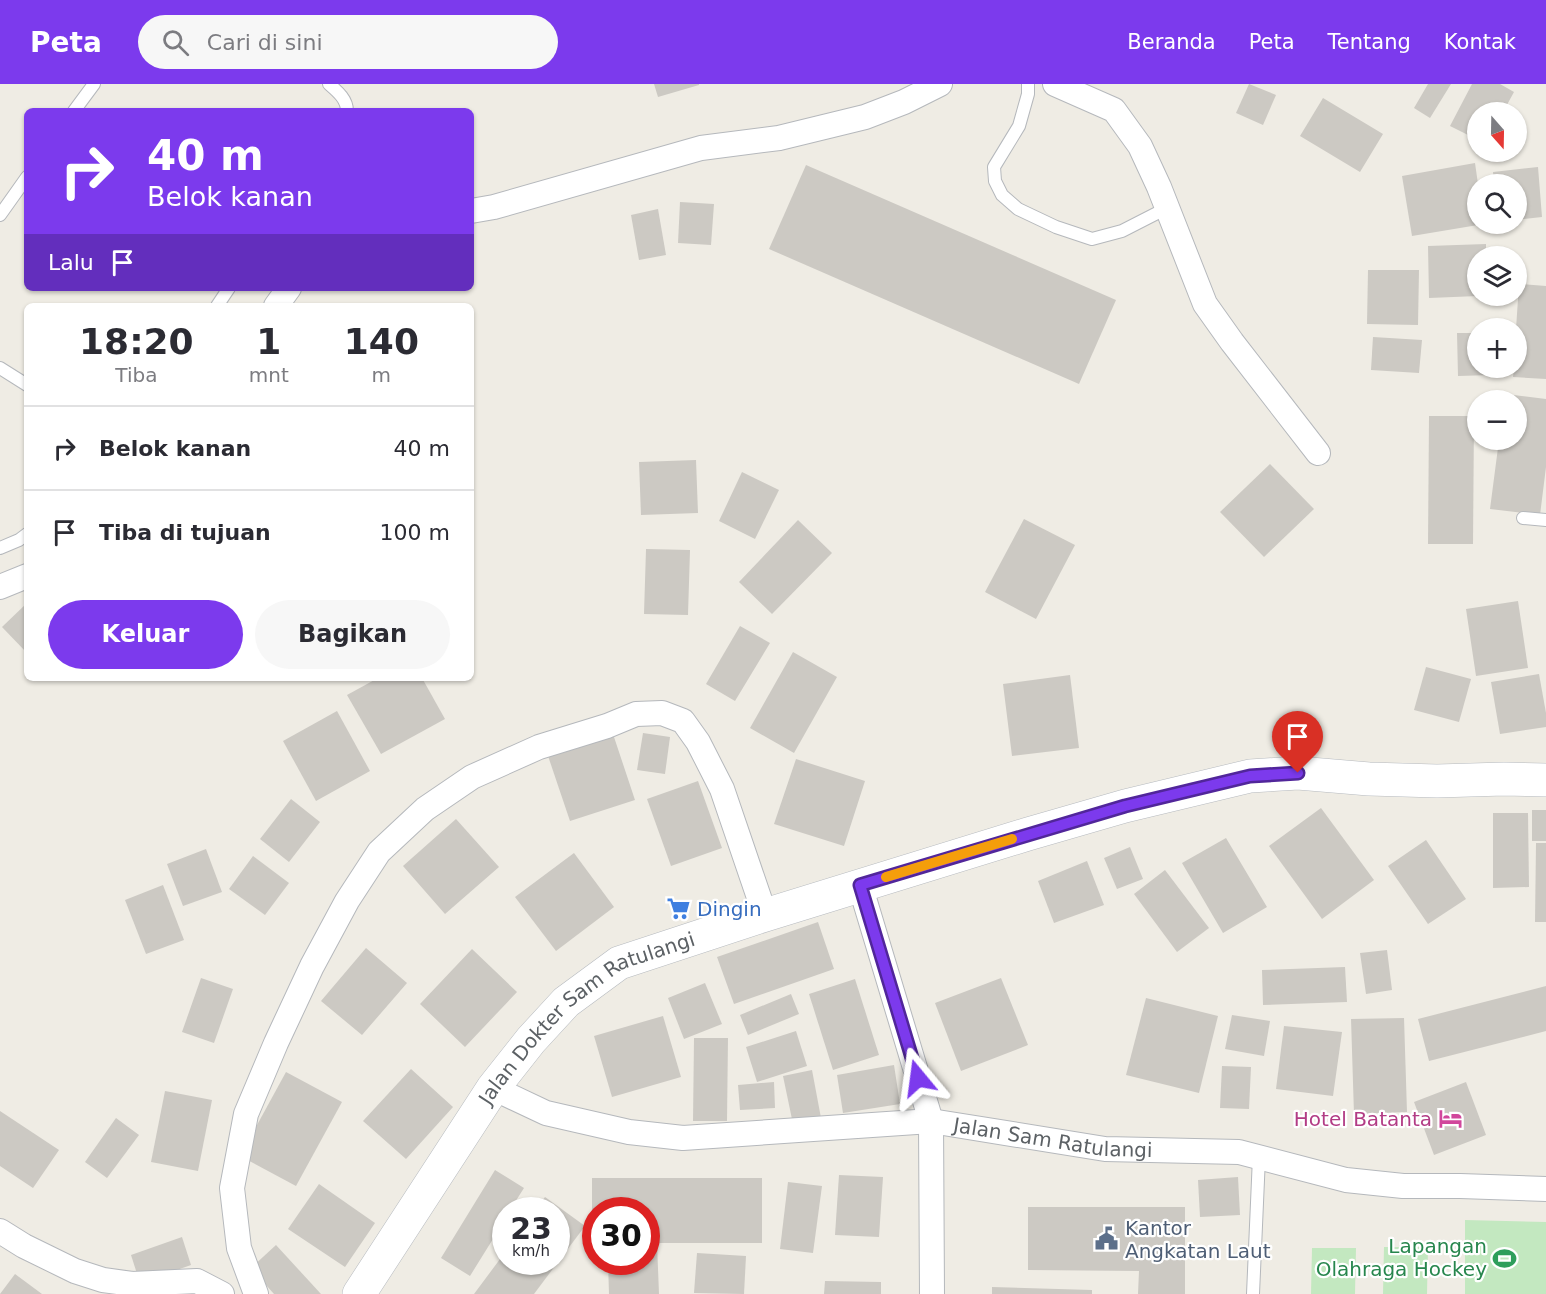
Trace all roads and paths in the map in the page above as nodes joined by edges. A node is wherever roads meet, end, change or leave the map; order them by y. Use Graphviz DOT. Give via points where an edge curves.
graph roads {
  1 [pos="93,84"];
  2 [pos="329,84"];
  3 [pos="940,84"];
  4 [pos="1028,84"];
  5 [pos="1055,84"];
  6 [pos="76,108"];
  7 [pos="347,108"];
  8 [pos="24,181"];
  9 [pos="1167,208"];
  10 [pos="474,210"];
  11 [pos="0,214"];
  12 [pos="288,291"];
  13 [pos="278,303"];
  14 [pos="0,368"];
  15 [pos="24,383"];
  16 [pos="1318,453"];
  17 [pos="1523,518"];
  18 [pos="1546,520"];
  19 [pos="24,536"];
  20 [pos="0,548"];
  21 [pos="24,577"];
  22 [pos="0,587"];
  23 [pos="1546,780"];
  24 [pos="860,885"];
  25 [pos="765,915"];
  26 [pos="493,1088"];
  27 [pos="931,1121"];
  28 [pos="1259,1157"];
  29 [pos="1546,1189"];
  30 [pos="0,1231"];
  31 [pos="222,1294"];
  32 [pos="256,1294"];
  33 [pos="359,1294"];
  34 [pos="932,1294"];
  35 [pos="1253,1294"];
  1 -- 6 [label="lane"];
  2 -- 7 [label="lane"];
  3 -- 10 [label="street" via="865,117 779,138 701,148"];
  4 -- 9 [label="lane" via="1019,126 994,167 1002,195 1018,209 1092,239 1122,231"];
  5 -- 9 [label="street" via="1114,110 1140,146"];
  8 -- 11 [label="lane"];
  9 -- 16 [label="street" via="1205,304"];
  12 -- 13 [label="street"];
  14 -- 15 [label="lane"];
  17 -- 18 [label="lane"];
  19 -- 20 [label="lane"];
  21 -- 22 [label="street"];
  23 -- 24 [label="street, Jalan Dokter Sam Ratulangi" via="1425,781 1298,773 1250,776 1125,806"];
  24 -- 25 [label="street, Jalan Dokter Sam Ratulangi"];
  24 -- 27 [label="street"];
  25 -- 26 [label="street, Jalan Dokter Sam Ratulangi" via="619,963 566,1002"];
  25 -- 32 [label="street" via="722,789 683,721 662,713 636,714 539,747 472,777 425,809 380,852 346,901 280,1033 246,1114 232,1188 239,1248"];
  26 -- 27 [label="street, Jalan Sam Ratulangi" via="546,1113 629,1132 683,1138"];
  26 -- 33 [label="street, Jalan Dokter Sam Ratulangi"];
  27 -- 28 [label="street, Jalan Sam Ratulangi" via="1105,1149 1239,1152"];
  27 -- 34 [label="street"];
  28 -- 29 [label="street, Jalan Sam Ratulangi" via="1346,1180 1403,1186"];
  28 -- 35 [label="lane"];
  30 -- 31 [label="street" via="75,1271 103,1280 132,1284 197,1281"];
}
